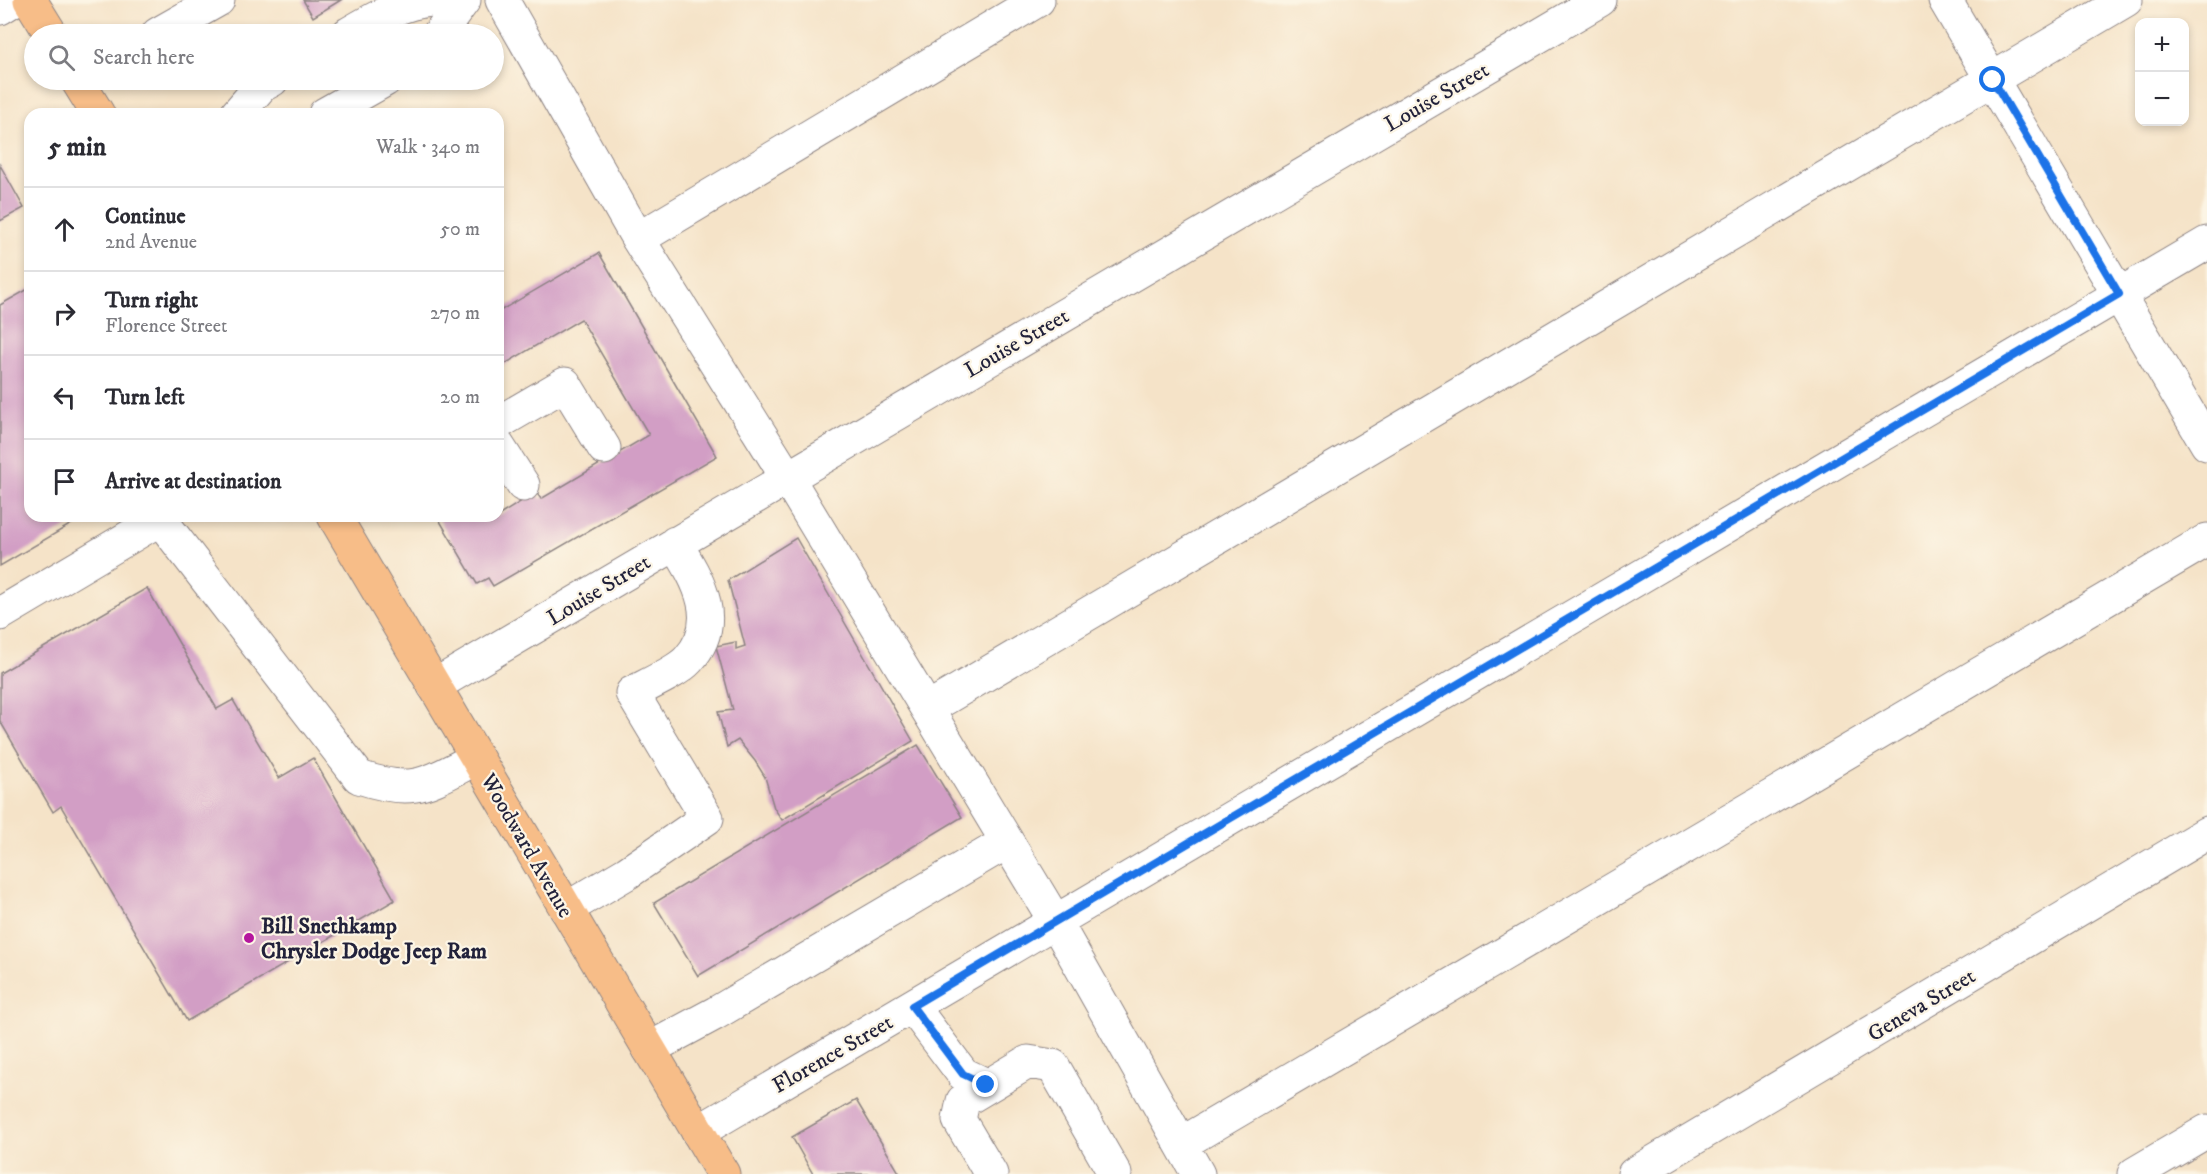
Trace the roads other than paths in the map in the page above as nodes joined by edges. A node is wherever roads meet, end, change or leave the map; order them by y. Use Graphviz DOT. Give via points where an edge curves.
graph roads {
  1 [pos="13,0"];
  2 [pos="30,0"];
  3 [pos="218,0"];
  4 [pos="432,0"];
  5 [pos="464,0"];
  6 [pos="502,0"];
  7 [pos="1038,0"];
  8 [pos="1600,0"];
  9 [pos="1946,0"];
  10 [pos="2126,0"];
  11 [pos="0,8"];
  12 [pos="45,24"];
  13 [pos="176,24"];
  14 [pos="365,24"];
  15 [pos="446,24"];
  16 [pos="1993,80"];
  17 [pos="83,90"];
  18 [pos="258,90"];
  19 [pos="367,90"];
  20 [pos="94,108"];
  21 [pos="242,108"];
  22 [pos="336,108"];
  23 [pos="638,239"];
  24 [pos="2207,243"];
  25 [pos="2119,294"];
  26 [pos="504,420"];
  27 [pos="2207,444"];
  28 [pos="604,448"];
  29 [pos="504,455"];
  30 [pos="787,477"];
  31 [pos="523,485"];
  32 [pos="155,522"];
  33 [pos="165,522"];
  34 [pos="338,522"];
  35 [pos="2207,540"];
  36 [pos="675,543"];
  37 [pos="0,614"];
  38 [pos="434,686"];
  39 [pos="927,709"];
  40 [pos="477,758"];
  41 [pos="2207,833"];
  42 [pos="1007,842"];
  43 [pos="566,909"];
  44 [pos="1055,921"];
  45 [pos="912,1006"];
  46 [pos="649,1049"];
  47 [pos="986,1085"];
  48 [pos="2207,1131"];
  49 [pos="698,1132"];
  50 [pos="1181,1144"];
  51 [pos="723,1174"];
  52 [pos="991,1174"];
  53 [pos="1115,1174"];
  54 [pos="1198,1174"];
  55 [pos="1634,1174"];
  56 [pos="2134,1174"];
  1 -- 11 [label="street"];
  2 -- 12 [label="main road"];
  3 -- 13 [label="street"];
  4 -- 14 [label="street" via="418,1"];
  5 -- 15 [label="street"];
  6 -- 23 [label="street"];
  7 -- 23 [label="street"];
  8 -- 30 [label="street, Louise Street"];
  9 -- 16 [label="street"];
  10 -- 16 [label="street"];
  16 -- 25 [label="street"];
  16 -- 39 [label="street"];
  17 -- 20 [label="main road"];
  18 -- 21 [label="street"];
  19 -- 22 [label="street"];
  23 -- 30 [label="street"];
  24 -- 25 [label="street, Florence Street"];
  25 -- 27 [label="street"];
  25 -- 44 [label="street, Florence Street"];
  26 -- 28 [label="street" via="565,384"];
  29 -- 31 [label="street"];
  30 -- 36 [label="street, Louise Street"];
  30 -- 39 [label="street"];
  32 -- 37 [label="street"];
  33 -- 40 [label="street" via="359,777 389,787 420,786"];
  34 -- 38 [label="main road, Woodward Avenue"];
  35 -- 50 [label="street"];
  36 -- 38 [label="street, Louise Street"];
  36 -- 43 [label="street" via="703,599 706,631 687,662 632,693 706,818 627,873"];
  38 -- 40 [label="main road, Woodward Avenue"];
  39 -- 42 [label="street"];
  40 -- 43 [label="main road, Woodward Avenue"];
  41 -- 55 [label="street, Geneva Street"];
  42 -- 44 [label="street"];
  42 -- 46 [label="street"];
  43 -- 46 [label="main road, Woodward Avenue"];
  44 -- 45 [label="street, Florence Street"];
  44 -- 50 [label="street"];
  45 -- 47 [label="street" via="963,1074"];
  45 -- 49 [label="street, Florence Street"];
  46 -- 49 [label="main road, Woodward Avenue"];
  47 -- 52 [label="street" via="963,1101 959,1120"];
  47 -- 53 [label="street" via="1028,1062 1053,1065"];
  48 -- 56 [label="street"];
  49 -- 51 [label="main road, Woodward Avenue"];
  50 -- 54 [label="street"];
}
